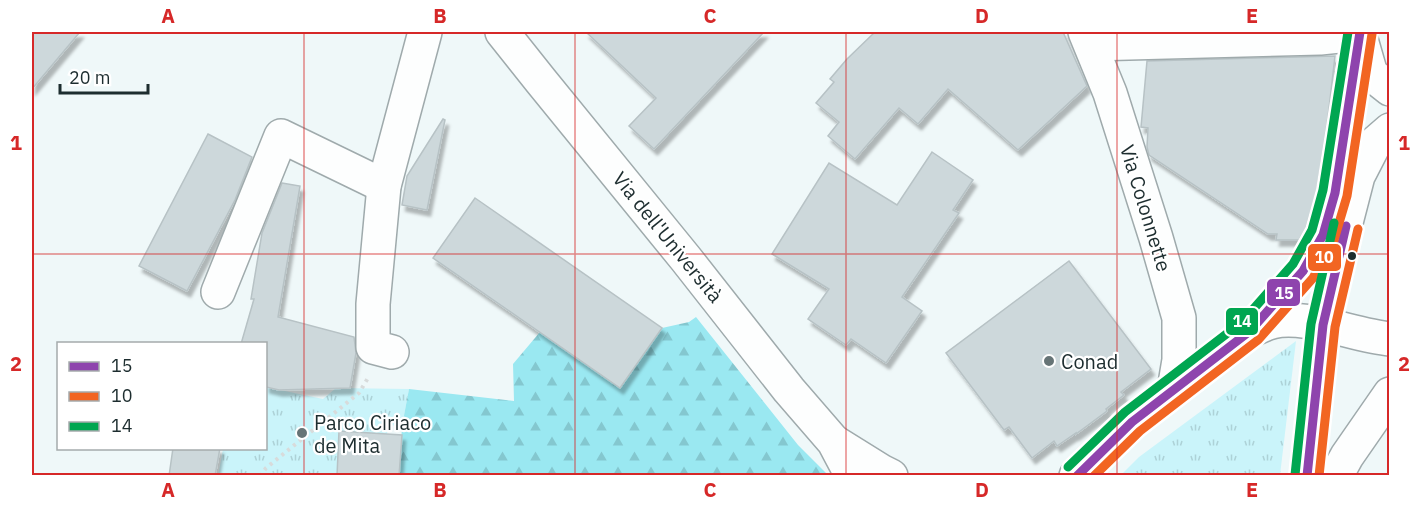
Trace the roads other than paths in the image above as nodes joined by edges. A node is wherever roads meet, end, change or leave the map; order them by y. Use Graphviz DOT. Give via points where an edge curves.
graph roads {
  1 [pos="424,32"];
  2 [pos="502,32"];
  3 [pos="1360,33"];
  4 [pos="1088,38"];
  5 [pos="1389,89"];
  6 [pos="1389,130"];
  7 [pos="384,186"];
  8 [pos="218,292"];
  9 [pos="1323,325"];
  10 [pos="1250,331"];
  11 [pos="1389,339"];
  12 [pos="382,350"];
  13 [pos="1174,390"];
  14 [pos="1389,394"];
  15 [pos="834,442"];
  16 [pos="1073,474"];
  17 [pos="852,476"];
  18 [pos="891,476"];
  19 [pos="1307,476"];
  20 [pos="1336,476"];
  1 -- 7 [label="street"];
  2 -- 15 [label="street, Via dell'Università"];
  3 -- 4 [label="street" via="1320,38"];
  3 -- 5 [label="street" via="1371,74"];
  3 -- 10 [label="street" via="1335,193 1323,235 1303,271"];
  4 -- 13 [label="street, Via Colonnette" via="1113,104 1179,318"];
  6 -- 9 [label="street" via="1375,143 1358,176"];
  7 -- 8 [label="street" via="280,136"];
  7 -- 12 [label="street" via="373,304"];
  9 -- 10 [label="street" via="1301,320 1274,321"];
  9 -- 11 [label="street"];
  9 -- 19 [label="street"];
  10 -- 13 [label="street"];
  13 -- 16 [label="street"];
  14 -- 20 [label="street"];
  15 -- 17 [label="street, Via dell'Università"];
  15 -- 18 [label="street, Via dell'Università"];
}
